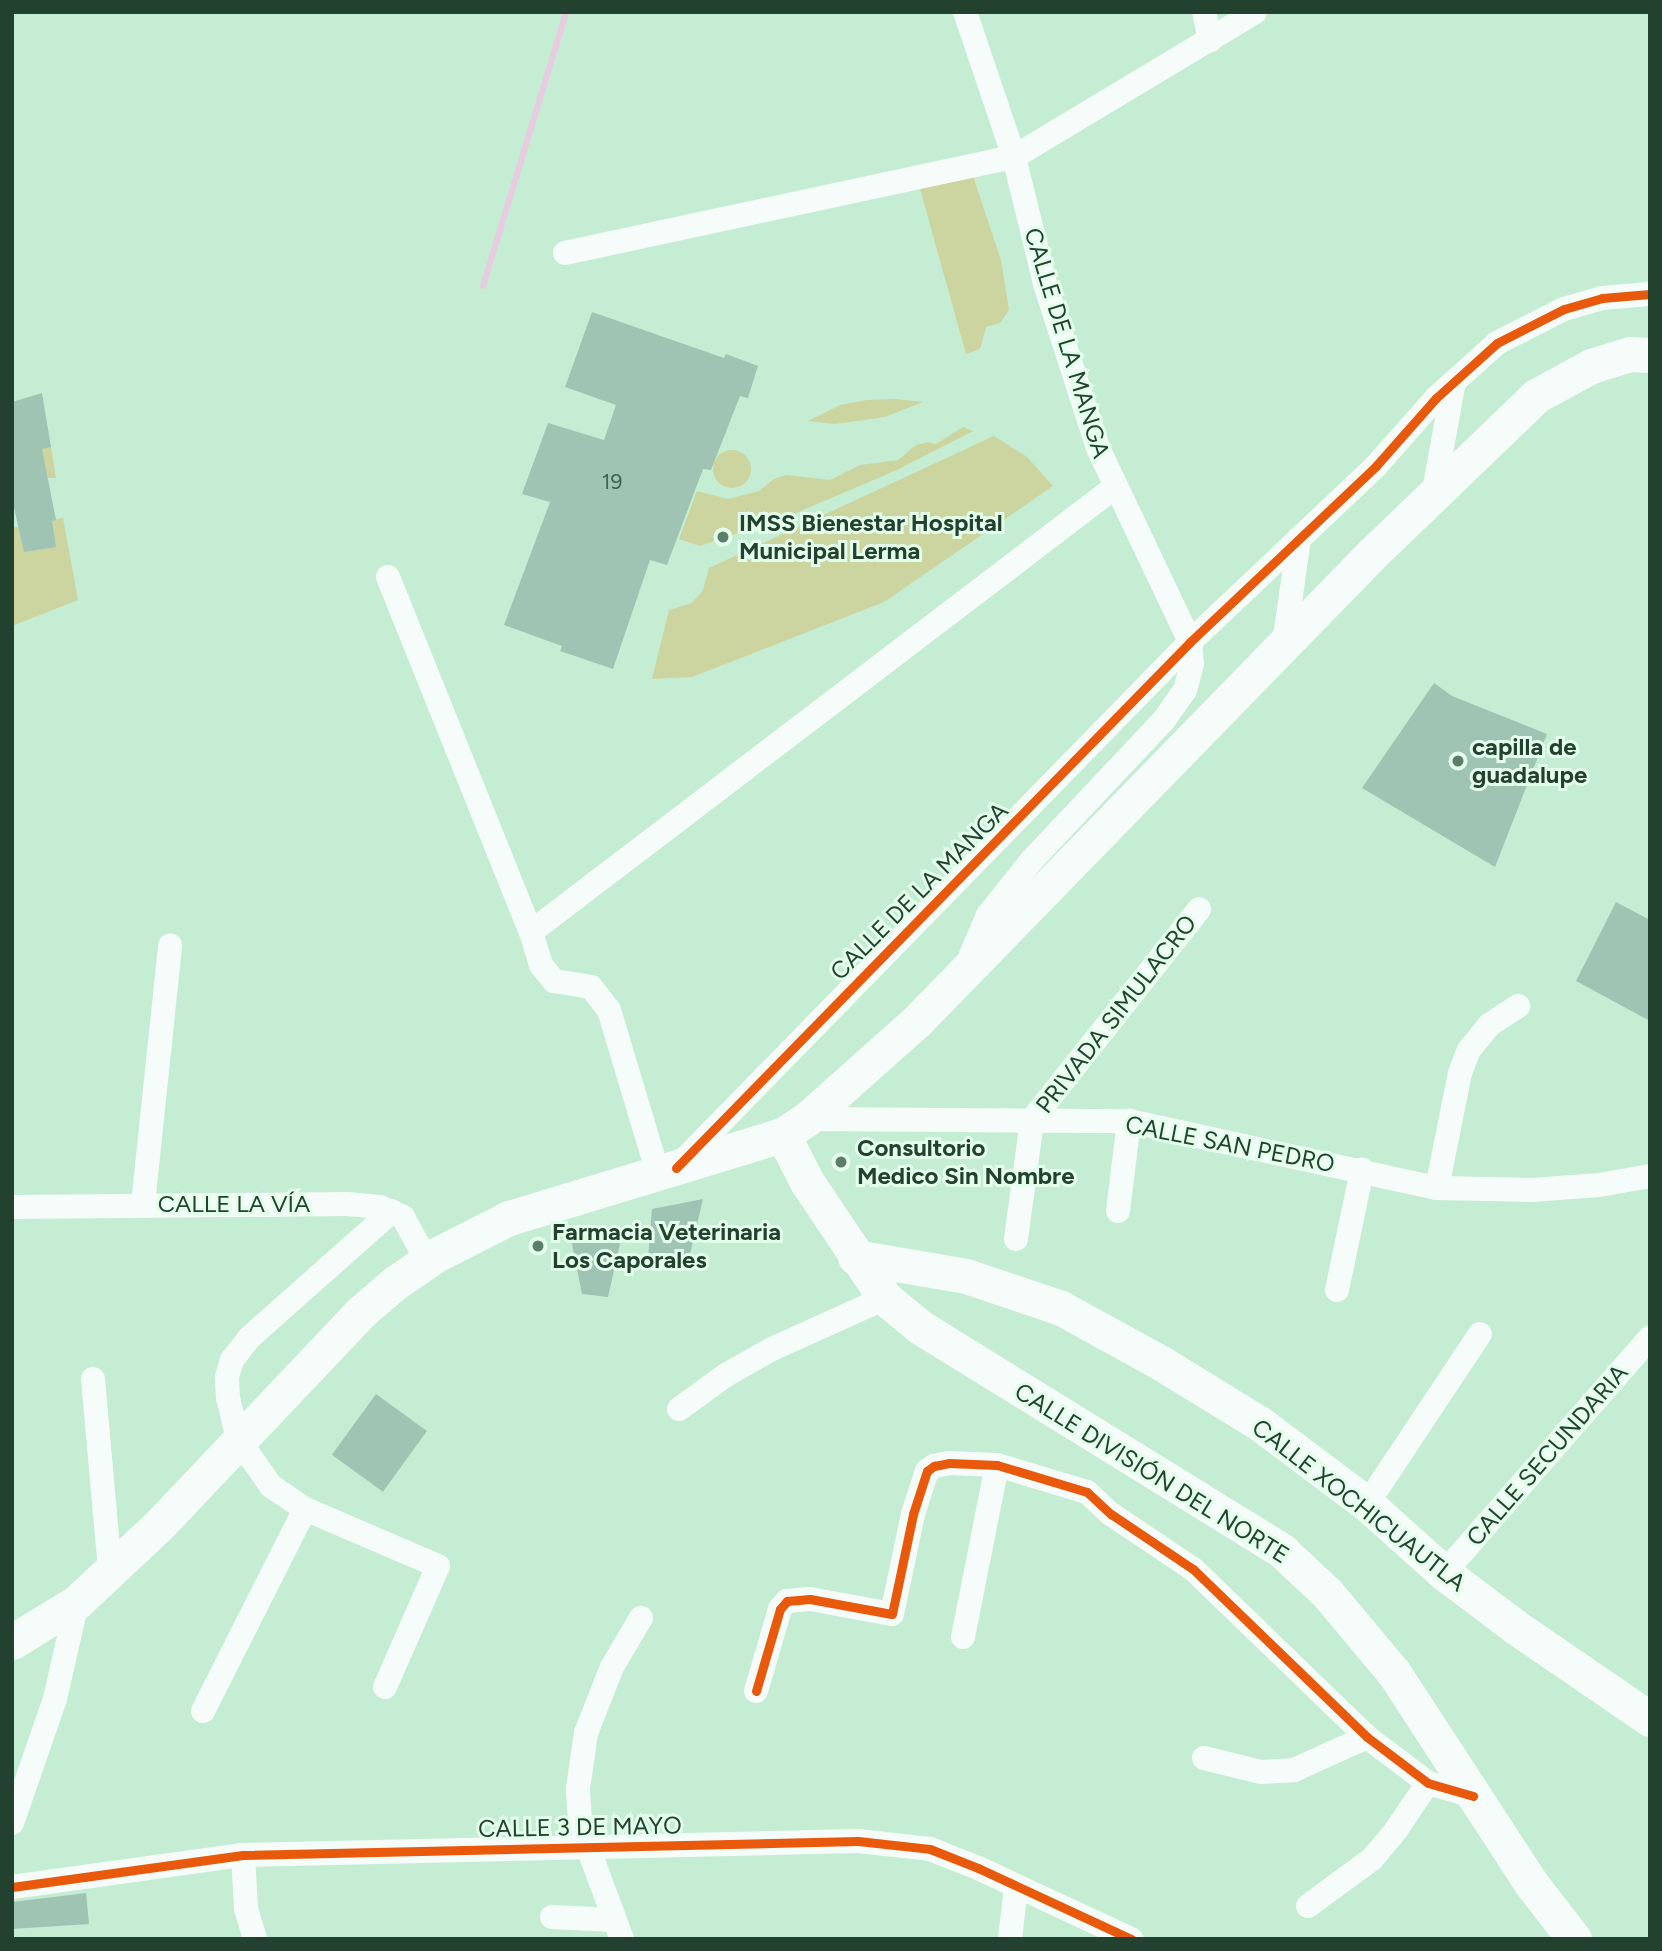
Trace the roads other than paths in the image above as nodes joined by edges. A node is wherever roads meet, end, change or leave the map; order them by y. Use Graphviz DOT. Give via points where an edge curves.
graph roads {
  1 [pos="965,12"];
  2 [pos="1204,12"];
  3 [pos="1255,12"];
  4 [pos="1210,40"];
  5 [pos="1014,157"];
  6 [pos="565,253"];
  7 [pos="1650,294"];
  8 [pos="1643,349"];
  9 [pos="1454,382"];
  10 [pos="1115,487"];
  11 [pos="1433,496"];
  12 [pos="1299,538"];
  13 [pos="388,577"];
  14 [pos="1190,642"];
  15 [pos="1284,645"];
  16 [pos="1199,909"];
  17 [pos="531,932"];
  18 [pos="170,945"];
  19 [pos="964,973"];
  20 [pos="1518,1006"];
  21 [pos="1032,1120"];
  22 [pos="1129,1121"];
  23 [pos="795,1127"];
  24 [pos="667,1170"];
  25 [pos="1362,1170"];
  26 [pos="1650,1176"];
  27 [pos="1437,1188"];
  28 [pos="143,1204"];
  29 [pos="12,1207"];
  30 [pos="393,1211"];
  31 [pos="1118,1211"];
  32 [pos="1016,1239"];
  33 [pos="855,1257"];
  34 [pos="428,1261"];
  35 [pos="1337,1290"];
  36 [pos="885,1298"];
  37 [pos="1480,1334"];
  38 [pos="1650,1338"];
  39 [pos="93,1380"];
  40 [pos="678,1409"];
  41 [pos="238,1440"];
  42 [pos="997,1465"];
  43 [pos="1367,1504"];
  44 [pos="305,1509"];
  45 [pos="110,1570"];
  46 [pos="1444,1573"];
  47 [pos="77,1602"];
  48 [pos="641,1618"];
  49 [pos="963,1637"];
  50 [pos="12,1642"];
  51 [pos="385,1687"];
  52 [pos="756,1691"];
  53 [pos="203,1711"];
  54 [pos="1650,1719"];
  55 [pos="1367,1737"];
  56 [pos="1204,1758"];
  57 [pos="1428,1783"];
  58 [pos="1473,1796"];
  59 [pos="16,1800"];
  60 [pos="12,1823"];
  61 [pos="587,1845"];
  62 [pos="243,1855"];
  63 [pos="1016,1886"];
  64 [pos="12,1887"];
  65 [pos="1308,1906"];
  66 [pos="552,1917"];
  67 [pos="618,1929"];
  68 [pos="255,1939"];
  69 [pos="1010,1939"];
  70 [pos="1130,1939"];
  71 [pos="1574,1939"];
  1 -- 5 [label="street, CALLE DE LA MANGA"];
  2 -- 4 [label="street"];
  3 -- 4 [label="street"];
  4 -- 5 [label="street"];
  5 -- 6 [label="street"];
  5 -- 10 [label="street, CALLE DE LA MANGA" via="1046,287 1094,437"];
  7 -- 9 [label="street" via="1602,298 1564,309 1497,343"];
  8 -- 11 [label="main road" via="1591,366 1536,396"];
  9 -- 11 [label="street"];
  9 -- 12 [label="street" via="1375,467"];
  10 -- 14 [label="street, CALLE DE LA MANGA"];
  10 -- 17 [label="street"];
  11 -- 15 [label="main road"];
  12 -- 14 [label="street"];
  12 -- 15 [label="street"];
  13 -- 17 [label="street"];
  14 -- 19 [label="street" via="1192,664 1185,690 1163,721 1032,860 988,915"];
  14 -- 24 [label="street, CALLE DE LA MANGA"];
  15 -- 19 [label="main road"];
  16 -- 21 [label="street, PRIVADA SIMULACRO"];
  17 -- 24 [label="street" via="541,965 554,981 590,987 609,1010"];
  18 -- 28 [label="street"];
  19 -- 23 [label="main road" via="917,1021"];
  20 -- 27 [label="street" via="1489,1025 1469,1050 1460,1073"];
  21 -- 22 [label="street, CALLE SAN PEDRO"];
  21 -- 23 [label="street, CALLE SAN PEDRO"];
  21 -- 32 [label="street"];
  22 -- 25 [label="street, CALLE SAN PEDRO"];
  22 -- 31 [label="street"];
  23 -- 24 [label="main road"];
  23 -- 33 [label="main road, CALLE DIVISIÓN DEL NORTE" via="807,1182"];
  24 -- 34 [label="main road" via="509,1217"];
  25 -- 27 [label="street, CALLE SAN PEDRO"];
  25 -- 35 [label="street"];
  26 -- 27 [label="street, CALLE SAN PEDRO" via="1532,1190"];
  28 -- 29 [label="street, CALLE LA VÍA"];
  28 -- 30 [label="street, CALLE LA VÍA" via="348,1204"];
  30 -- 34 [label="street" via="403,1217"];
  30 -- 41 [label="street" via="249,1338 232,1360 228,1398"];
  33 -- 36 [label="main road, CALLE DIVISIÓN DEL NORTE"];
  33 -- 43 [label="main road, CALLE XOCHICUAUTLA" via="965,1276 1061,1308 1259,1423"];
  34 -- 41 [label="main road" via="360,1313"];
  36 -- 40 [label="street" via="761,1356"];
  36 -- 58 [label="main road, CALLE DIVISIÓN DEL NORTE" via="920,1326 1282,1551 1327,1593 1394,1672"];
  37 -- 43 [label="street"];
  38 -- 46 [label="street, CALLE SECUNDARIA"];
  39 -- 45 [label="street"];
  41 -- 44 [label="street" via="271,1486"];
  41 -- 45 [label="main road"];
  42 -- 49 [label="street"];
  42 -- 52 [label="street" via="949,1463 927,1471 892,1614 810,1599 787,1601 779,1609"];
  42 -- 55 [label="street" via="1087,1492 1111,1514 1193,1569"];
  43 -- 46 [label="main road, CALLE XOCHICUAUTLA"];
  44 -- 51 [label="street" via="438,1566"];
  44 -- 53 [label="street"];
  45 -- 47 [label="main road"];
  46 -- 54 [label="main road, CALLE XOCHICUAUTLA"];
  47 -- 50 [label="main road"];
  47 -- 59 [label="street" via="55,1699"];
  48 -- 61 [label="street" via="612,1667 586,1733 578,1788"];
  55 -- 56 [label="street" via="1294,1770 1261,1772"];
  55 -- 57 [label="street"];
  57 -- 58 [label="street"];
  57 -- 65 [label="street" via="1372,1859"];
  58 -- 71 [label="main road, CALLE DIVISIÓN DEL NORTE"];
  59 -- 60 [label="street"];
  61 -- 62 [label="street, CALLE 3 DE MAYO"];
  61 -- 63 [label="street, CALLE 3 DE MAYO" via="858,1841 930,1849"];
  61 -- 67 [label="street"];
  62 -- 64 [label="street, CALLE 3 DE MAYO"];
  62 -- 68 [label="street" via="246,1909"];
  63 -- 69 [label="street"];
  63 -- 70 [label="street, CALLE 3 DE MAYO"];
  66 -- 67 [label="street"];
}
